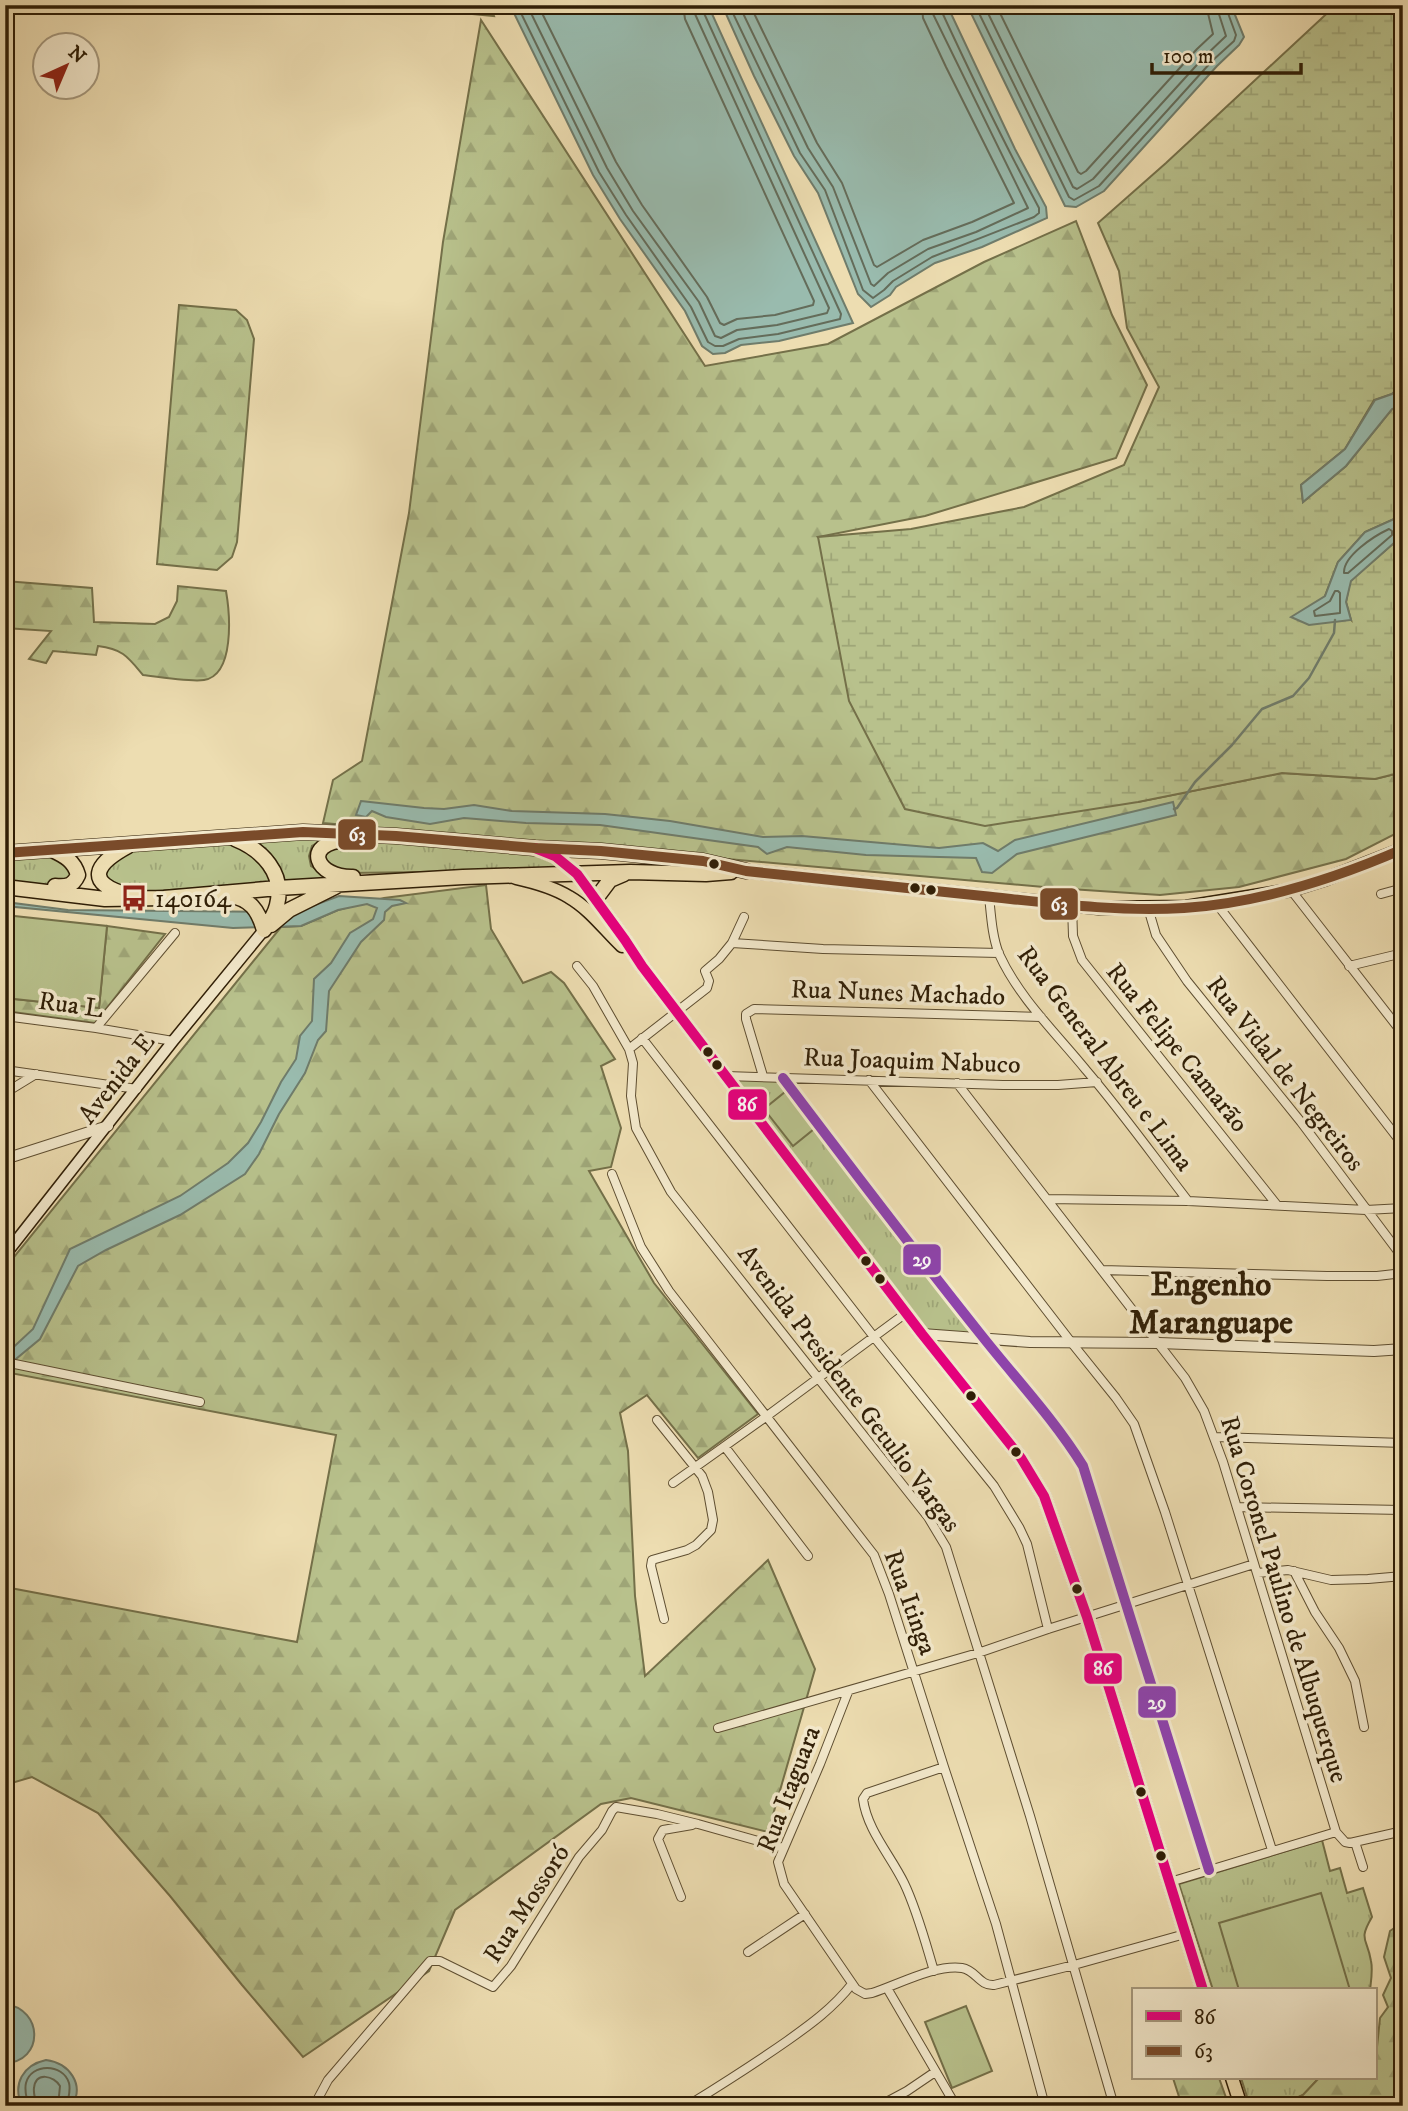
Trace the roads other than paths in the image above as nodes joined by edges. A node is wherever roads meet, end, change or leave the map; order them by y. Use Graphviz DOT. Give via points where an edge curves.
graph roads {
  1 [pos="396,836"];
  2 [pos="231,837"];
  3 [pos="132,844"];
  4 [pos="535,848"];
  5 [pos="49,849"];
  6 [pos="1403,849"];
  7 [pos="5,853"];
  8 [pos="746,871"];
  9 [pos="630,872"];
  10 [pos="577,874"];
  11 [pos="507,875"];
  12 [pos="463,877"];
  13 [pos="5,880"];
  14 [pos="343,884"];
  15 [pos="5,887"];
  16 [pos="278,888"];
  17 [pos="1403,888"];
  18 [pos="1291,890"];
  19 [pos="217,893"];
  20 [pos="1381,894"];
  21 [pos="989,896"];
  22 [pos="140,899"];
  23 [pos="595,900"];
  24 [pos="1216,903"];
  25 [pos="1072,905"];
  26 [pos="1148,908"];
  27 [pos="282,910"];
  28 [pos="744,918"];
  29 [pos="264,930"];
  30 [pos="175,933"];
  31 [pos="732,943"];
  32 [pos="999,953"];
  33 [pos="1403,953"];
  34 [pos="577,966"];
  35 [pos="642,966"];
  36 [pos="1349,966"];
  37 [pos="676,1011"];
  38 [pos="5,1017"];
  39 [pos="1041,1017"];
  40 [pos="1399,1023"];
  41 [pos="96,1028"];
  42 [pos="1403,1034"];
  43 [pos="642,1038"];
  44 [pos="173,1041"];
  45 [pos="629,1049"];
  46 [pos="5,1070"];
  47 [pos="36,1074"];
  48 [pos="726,1076"];
  49 [pos="763,1076"];
  50 [pos="783,1078"];
  51 [pos="869,1080"];
  52 [pos="1097,1082"];
  53 [pos="957,1083"];
  54 [pos="137,1089"];
  55 [pos="5,1093"];
  56 [pos="108,1126"];
  57 [pos="5,1141"];
  58 [pos="1403,1145"];
  59 [pos="8,1158"];
  60 [pos="612,1174"];
  61 [pos="1047,1199"];
  62 [pos="1188,1201"];
  63 [pos="1277,1205"];
  64 [pos="1403,1208"];
  65 [pos="1366,1210"];
  66 [pos="5,1255"];
  67 [pos="1403,1258"];
  68 [pos="1102,1270"];
  69 [pos="1403,1273"];
  70 [pos="906,1313"];
  71 [pos="922,1334"];
  72 [pos="874,1337"];
  73 [pos="984,1339"];
  74 [pos="1071,1342"];
  75 [pos="1159,1343"];
  76 [pos="1403,1349"];
  77 [pos="5,1362"];
  78 [pos="819,1378"];
  79 [pos="200,1402"];
  80 [pos="768,1416"];
  81 [pos="657,1420"];
  82 [pos="1215,1437"];
  83 [pos="1403,1443"];
  84 [pos="725,1447"];
  85 [pos="695,1466"];
  86 [pos="673,1483"];
  87 [pos="1237,1507"];
  88 [pos="1403,1510"];
  89 [pos="807,1556"];
  90 [pos="1254,1563"];
  91 [pos="1294,1571"];
  92 [pos="1258,1573"];
  93 [pos="1403,1576"];
  94 [pos="1187,1584"];
  95 [pos="1125,1605"];
  96 [pos="1087,1617"];
  97 [pos="664,1619"];
  98 [pos="1048,1629"];
  99 [pos="978,1653"];
  100 [pos="914,1672"];
  101 [pos="848,1692"];
  102 [pos="1364,1727"];
  103 [pos="718,1728"];
  104 [pos="944,1767"];
  105 [pos="698,1824"];
  106 [pos="1403,1831"];
  107 [pos="1336,1832"];
  108 [pos="1355,1842"];
  109 [pos="783,1848"];
  110 [pos="1272,1850"];
  111 [pos="1363,1867"];
  112 [pos="1209,1870"];
  113 [pos="1170,1882"];
  114 [pos="681,1898"];
  115 [pos="805,1913"];
  116 [pos="1185,1934"];
  117 [pos="748,1952"];
  118 [pos="1074,1965"];
  119 [pos="934,1971"];
  120 [pos="1012,1982"];
  121 [pos="852,1984"];
  122 [pos="887,1988"];
  123 [pos="1202,1988"];
  124 [pos="935,2073"];
  125 [pos="1233,2080"];
  126 [pos="953,2101"];
  127 [pos="314,2106"];
  128 [pos="687,2106"];
  129 [pos="879,2106"];
  130 [pos="1045,2106"];
  131 [pos="1114,2106"];
  132 [pos="1241,2106"];
  1 -- 2 [label="highway" via="303,832"];
  1 -- 4 [label="highway"];
  1 -- 12 [label="highway" via="337,841 322,847 319,865 344,877"];
  2 -- 3 [label="highway"];
  2 -- 16 [label="highway" via="259,852 274,872"];
  3 -- 5 [label="highway"];
  3 -- 22 [label="highway" via="106,860 99,873 108,887"];
  4 -- 8 [label="highway" via="703,861"];
  4 -- 10 [label="main road" via="555,856"];
  5 -- 7 [label="highway"];
  5 -- 13 [label="highway" via="76,866 75,883 58,887"];
  6 -- 18 [label="main road"];
  8 -- 9 [label="highway"];
  8 -- 21 [label="main road"];
  9 -- 10 [label="highway"];
  9 -- 23 [label="highway" via="610,880"];
  10 -- 11 [label="highway"];
  10 -- 23 [label="main road"];
  11 -- 12 [label="highway"];
  11 -- 35 [label="main road" via="569,897"];
  12 -- 14 [label="highway"];
  14 -- 16 [label="highway"];
  14 -- 27 [label="highway"];
  15 -- 22 [label="highway"];
  16 -- 19 [label="highway"];
  16 -- 27 [label="highway"];
  17 -- 20 [label="street"];
  18 -- 24 [label="main road"];
  18 -- 36 [label="street"];
  19 -- 22 [label="highway"];
  19 -- 29 [label="highway" via="245,900 256,909"];
  21 -- 25 [label="main road"];
  21 -- 32 [label="street, Rua General Abreu e Lima"];
  23 -- 35 [label="main road"];
  24 -- 26 [label="main road"];
  24 -- 58 [label="street"];
  25 -- 26 [label="main road"];
  25 -- 63 [label="street, Rua Felipe Camarão" via="1073,936 1082,960"];
  26 -- 65 [label="street, Rua Vidal de Negreiros" via="1167,954"];
  27 -- 29 [label="highway"];
  28 -- 31 [label="street"];
  29 -- 44 [label="main road, Avenida E"];
  30 -- 41 [label="street"];
  31 -- 32 [label="street"];
  31 -- 37 [label="street" via="705,971 707,988"];
  32 -- 39 [label="street, Rua General Abreu e Lima"];
  33 -- 36 [label="street"];
  34 -- 45 [label="street, Avenida Presidente Getulio Vargas"];
  35 -- 37 [label="main road"];
  36 -- 40 [label="street"];
  37 -- 43 [label="street"];
  37 -- 48 [label="main road"];
  38 -- 41 [label="street, Rua L"];
  39 -- 49 [label="street, Rua Nunes Machado" via="754,1009 746,1019"];
  39 -- 52 [label="street, Rua General Abreu e Lima"];
  40 -- 42 [label="street"];
  41 -- 44 [label="street, Rua L"];
  43 -- 45 [label="street"];
  43 -- 72 [label="street"];
  44 -- 54 [label="main road, Avenida E"];
  45 -- 78 [label="street, Avenida Presidente Getulio Vargas" via="633,1117 660,1173"];
  46 -- 47 [label="street"];
  47 -- 54 [label="street"];
  47 -- 55 [label="street"];
  48 -- 49 [label="street, Rua Joaquim Nabuco"];
  48 -- 70 [label="main road"];
  49 -- 50 [label="street, Rua Joaquim Nabuco"];
  50 -- 51 [label="street, Rua Joaquim Nabuco"];
  50 -- 73 [label="street"];
  51 -- 53 [label="street, Rua Joaquim Nabuco"];
  51 -- 74 [label="street"];
  52 -- 53 [label="street, Rua Joaquim Nabuco"];
  52 -- 62 [label="street, Rua General Abreu e Lima"];
  53 -- 61 [label="street, Rua Coronel Paulino de Albuquerque"];
  54 -- 56 [label="main road, Avenida E"];
  56 -- 59 [label="street"];
  56 -- 66 [label="main road, Avenida E"];
  57 -- 59 [label="street"];
  60 -- 80 [label="street, Rua Itinga" via="641,1247 668,1291"];
  61 -- 62 [label="street"];
  61 -- 68 [label="street, Rua Coronel Paulino de Albuquerque"];
  62 -- 63 [label="street"];
  63 -- 65 [label="street"];
  64 -- 65 [label="street"];
  65 -- 67 [label="street, Rua Vidal de Negreiros"];
  68 -- 69 [label="street" via="1326,1276"];
  68 -- 75 [label="street, Rua Coronel Paulino de Albuquerque"];
  70 -- 71 [label="main road"];
  70 -- 72 [label="street"];
  71 -- 73 [label="street"];
  71 -- 96 [label="main road" via="1034,1477"];
  72 -- 78 [label="street"];
  72 -- 98 [label="street" via="1007,1506 1027,1544"];
  73 -- 74 [label="street"];
  73 -- 95 [label="street" via="1033,1395 1083,1466"];
  74 -- 75 [label="street"];
  74 -- 94 [label="street" via="1134,1424"];
  75 -- 76 [label="street"];
  75 -- 82 [label="street, Rua Coronel Paulino de Albuquerque" via="1185,1378"];
  77 -- 79 [label="street"];
  78 -- 80 [label="street"];
  78 -- 99 [label="street, Avenida Presidente Getulio Vargas" via="939,1533"];
  80 -- 84 [label="street"];
  80 -- 100 [label="street, Rua Itinga" via="874,1555"];
  81 -- 85 [label="street"];
  82 -- 83 [label="street"];
  82 -- 87 [label="street, Rua Coronel Paulino de Albuquerque"];
  84 -- 85 [label="street"];
  84 -- 89 [label="street"];
  85 -- 86 [label="street"];
  85 -- 97 [label="street" via="708,1492 713,1526 687,1550 652,1560"];
  87 -- 88 [label="street"];
  87 -- 90 [label="street, Rua Coronel Paulino de Albuquerque"];
  90 -- 92 [label="street, Rua Coronel Paulino de Albuquerque"];
  90 -- 94 [label="street, Rua Itaguara"];
  91 -- 92 [label="street"];
  91 -- 93 [label="street" via="1331,1580"];
  91 -- 102 [label="street" via="1355,1681"];
  92 -- 107 [label="street, Rua Coronel Paulino de Albuquerque"];
  94 -- 95 [label="street, Rua Itaguara"];
  94 -- 110 [label="street"];
  95 -- 96 [label="street, Rua Itaguara"];
  95 -- 112 [label="street"];
  96 -- 98 [label="street, Rua Itaguara"];
  96 -- 113 [label="main road"];
  98 -- 99 [label="street, Rua Itaguara"];
  99 -- 100 [label="street, Rua Itaguara"];
  99 -- 118 [label="street, Avenida Presidente Getulio Vargas"];
  100 -- 101 [label="street, Rua Itaguara"];
  100 -- 104 [label="street, Rua Itinga"];
  101 -- 103 [label="street, Rua Itaguara"];
  101 -- 109 [label="street, Rua Itaguara"];
  104 -- 119 [label="street" via="867,1793 863,1800 872,1828 911,1900"];
  104 -- 120 [label="street, Rua Itinga"];
  105 -- 109 [label="street, Rua Mossoró"];
  105 -- 114 [label="street" via="663,1830 658,1839"];
  105 -- 127 [label="street, Rua Mossoró" via="613,1809 498,1983 493,1987 440,1961 430,1961 327,2080"];
  106 -- 108 [label="street"];
  107 -- 108 [label="street" via="1345,1842"];
  107 -- 110 [label="street"];
  108 -- 111 [label="street"];
  109 -- 115 [label="street, Rua Itaguara" via="778,1862 784,1884"];
  110 -- 112 [label="street"];
  112 -- 113 [label="street"];
  113 -- 116 [label="main road"];
  115 -- 117 [label="street"];
  115 -- 121 [label="street, Rua Itaguara"];
  116 -- 118 [label="street"];
  116 -- 123 [label="main road"];
  118 -- 120 [label="street"];
  118 -- 131 [label="street, Avenida Presidente Getulio Vargas"];
  119 -- 120 [label="street" via="964,1968 988,1985"];
  119 -- 122 [label="street"];
  120 -- 130 [label="street, Rua Itinga"];
  121 -- 122 [label="street" via="861,1992"];
  121 -- 128 [label="street" via="812,2023"];
  122 -- 124 [label="street"];
  124 -- 126 [label="street"];
  124 -- 129 [label="street"];
  125 -- 132 [label="main road"];
}
